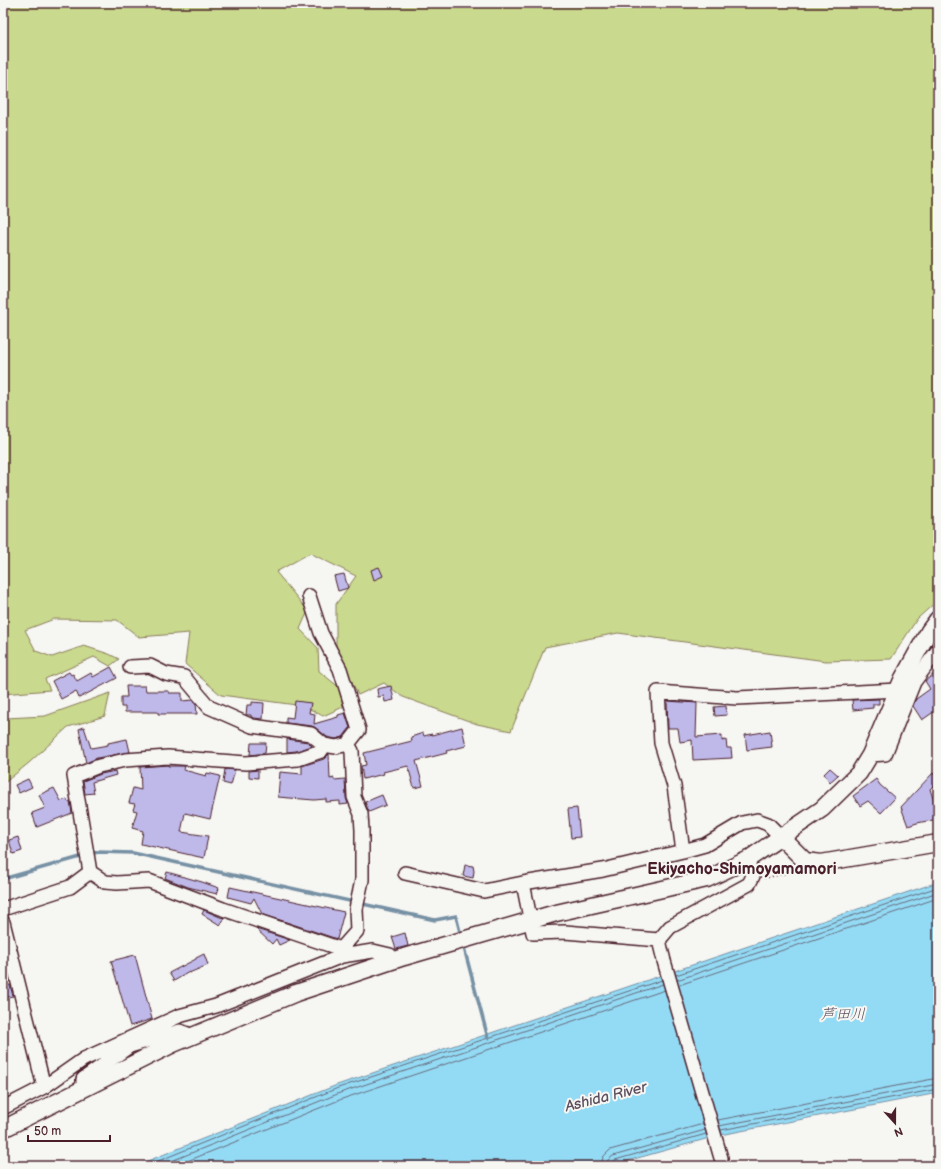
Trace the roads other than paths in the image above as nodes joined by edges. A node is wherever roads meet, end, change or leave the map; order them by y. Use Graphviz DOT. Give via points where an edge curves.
graph roads {
  1 [pos="309,596"];
  2 [pos="938,619"];
  3 [pos="938,650"];
  4 [pos="130,667"];
  5 [pos="898,690"];
  6 [pos="348,744"];
  7 [pos="324,745"];
  8 [pos="870,755"];
  9 [pos="781,837"];
  10 [pos="938,843"];
  11 [pos="682,851"];
  12 [pos="747,860"];
  13 [pos="89,868"];
  14 [pos="405,874"];
  15 [pos="523,883"];
  16 [pos="3,909"];
  17 [pos="531,920"];
  18 [pos="3,922"];
  19 [pos="659,940"];
  20 [pos="341,952"];
  21 [pos="392,961"];
  22 [pos="193,1036"];
  23 [pos="129,1043"];
  24 [pos="44,1087"];
  25 [pos="83,1088"];
  26 [pos="3,1108"];
  27 [pos="3,1129"];
  28 [pos="721,1158"];
  1 -- 6 [label="street" via="321,633 340,669 359,730"];
  2 -- 5 [label="street"];
  3 -- 8 [label="street" via="914,682 885,754"];
  4 -- 7 [label="street" via="150,666 166,674 184,677 209,707 252,726 311,734"];
  5 -- 8 [label="street"];
  5 -- 11 [label="street" via="737,698 658,692 661,743 674,786"];
  6 -- 7 [label="street" via="336,747"];
  6 -- 20 [label="street" via="352,751 354,797 361,814 362,880 356,909 357,931"];
  7 -- 13 [label="street" via="321,751 298,759 246,763 168,757 125,760 99,766 74,776"];
  8 -- 9 [label="street" via="859,773 822,809"];
  9 -- 10 [label="street" via="805,861 821,863"];
  9 -- 11 [label="street" via="768,824 756,820 742,823 705,846"];
  9 -- 12 [label="street"];
  11 -- 15 [label="street" via="603,870"];
  12 -- 17 [label="street" via="708,879"];
  12 -- 19 [label="street" via="753,876 749,884 670,927"];
  13 -- 16 [label="street" via="70,887"];
  13 -- 20 [label="street" via="105,882 117,884 149,881"];
  14 -- 15 [label="street" via="484,891"];
  15 -- 17 [label="street"];
  17 -- 19 [label="street" via="533,934 565,932"];
  17 -- 21 [label="street"];
  18 -- 24 [label="street"];
  19 -- 28 [label="street"];
  20 -- 21 [label="street" via="373,951 390,955"];
  20 -- 23 [label="street" via="216,1006 179,1016"];
  21 -- 22 [label="street" via="296,993"];
  22 -- 23 [label="street" via="180,1031"];
  22 -- 25 [label="street"];
  23 -- 24 [label="street" via="84,1059"];
  23 -- 25 [label="street" via="83,1078"];
  24 -- 26 [label="street"];
  25 -- 27 [label="street"];
}
